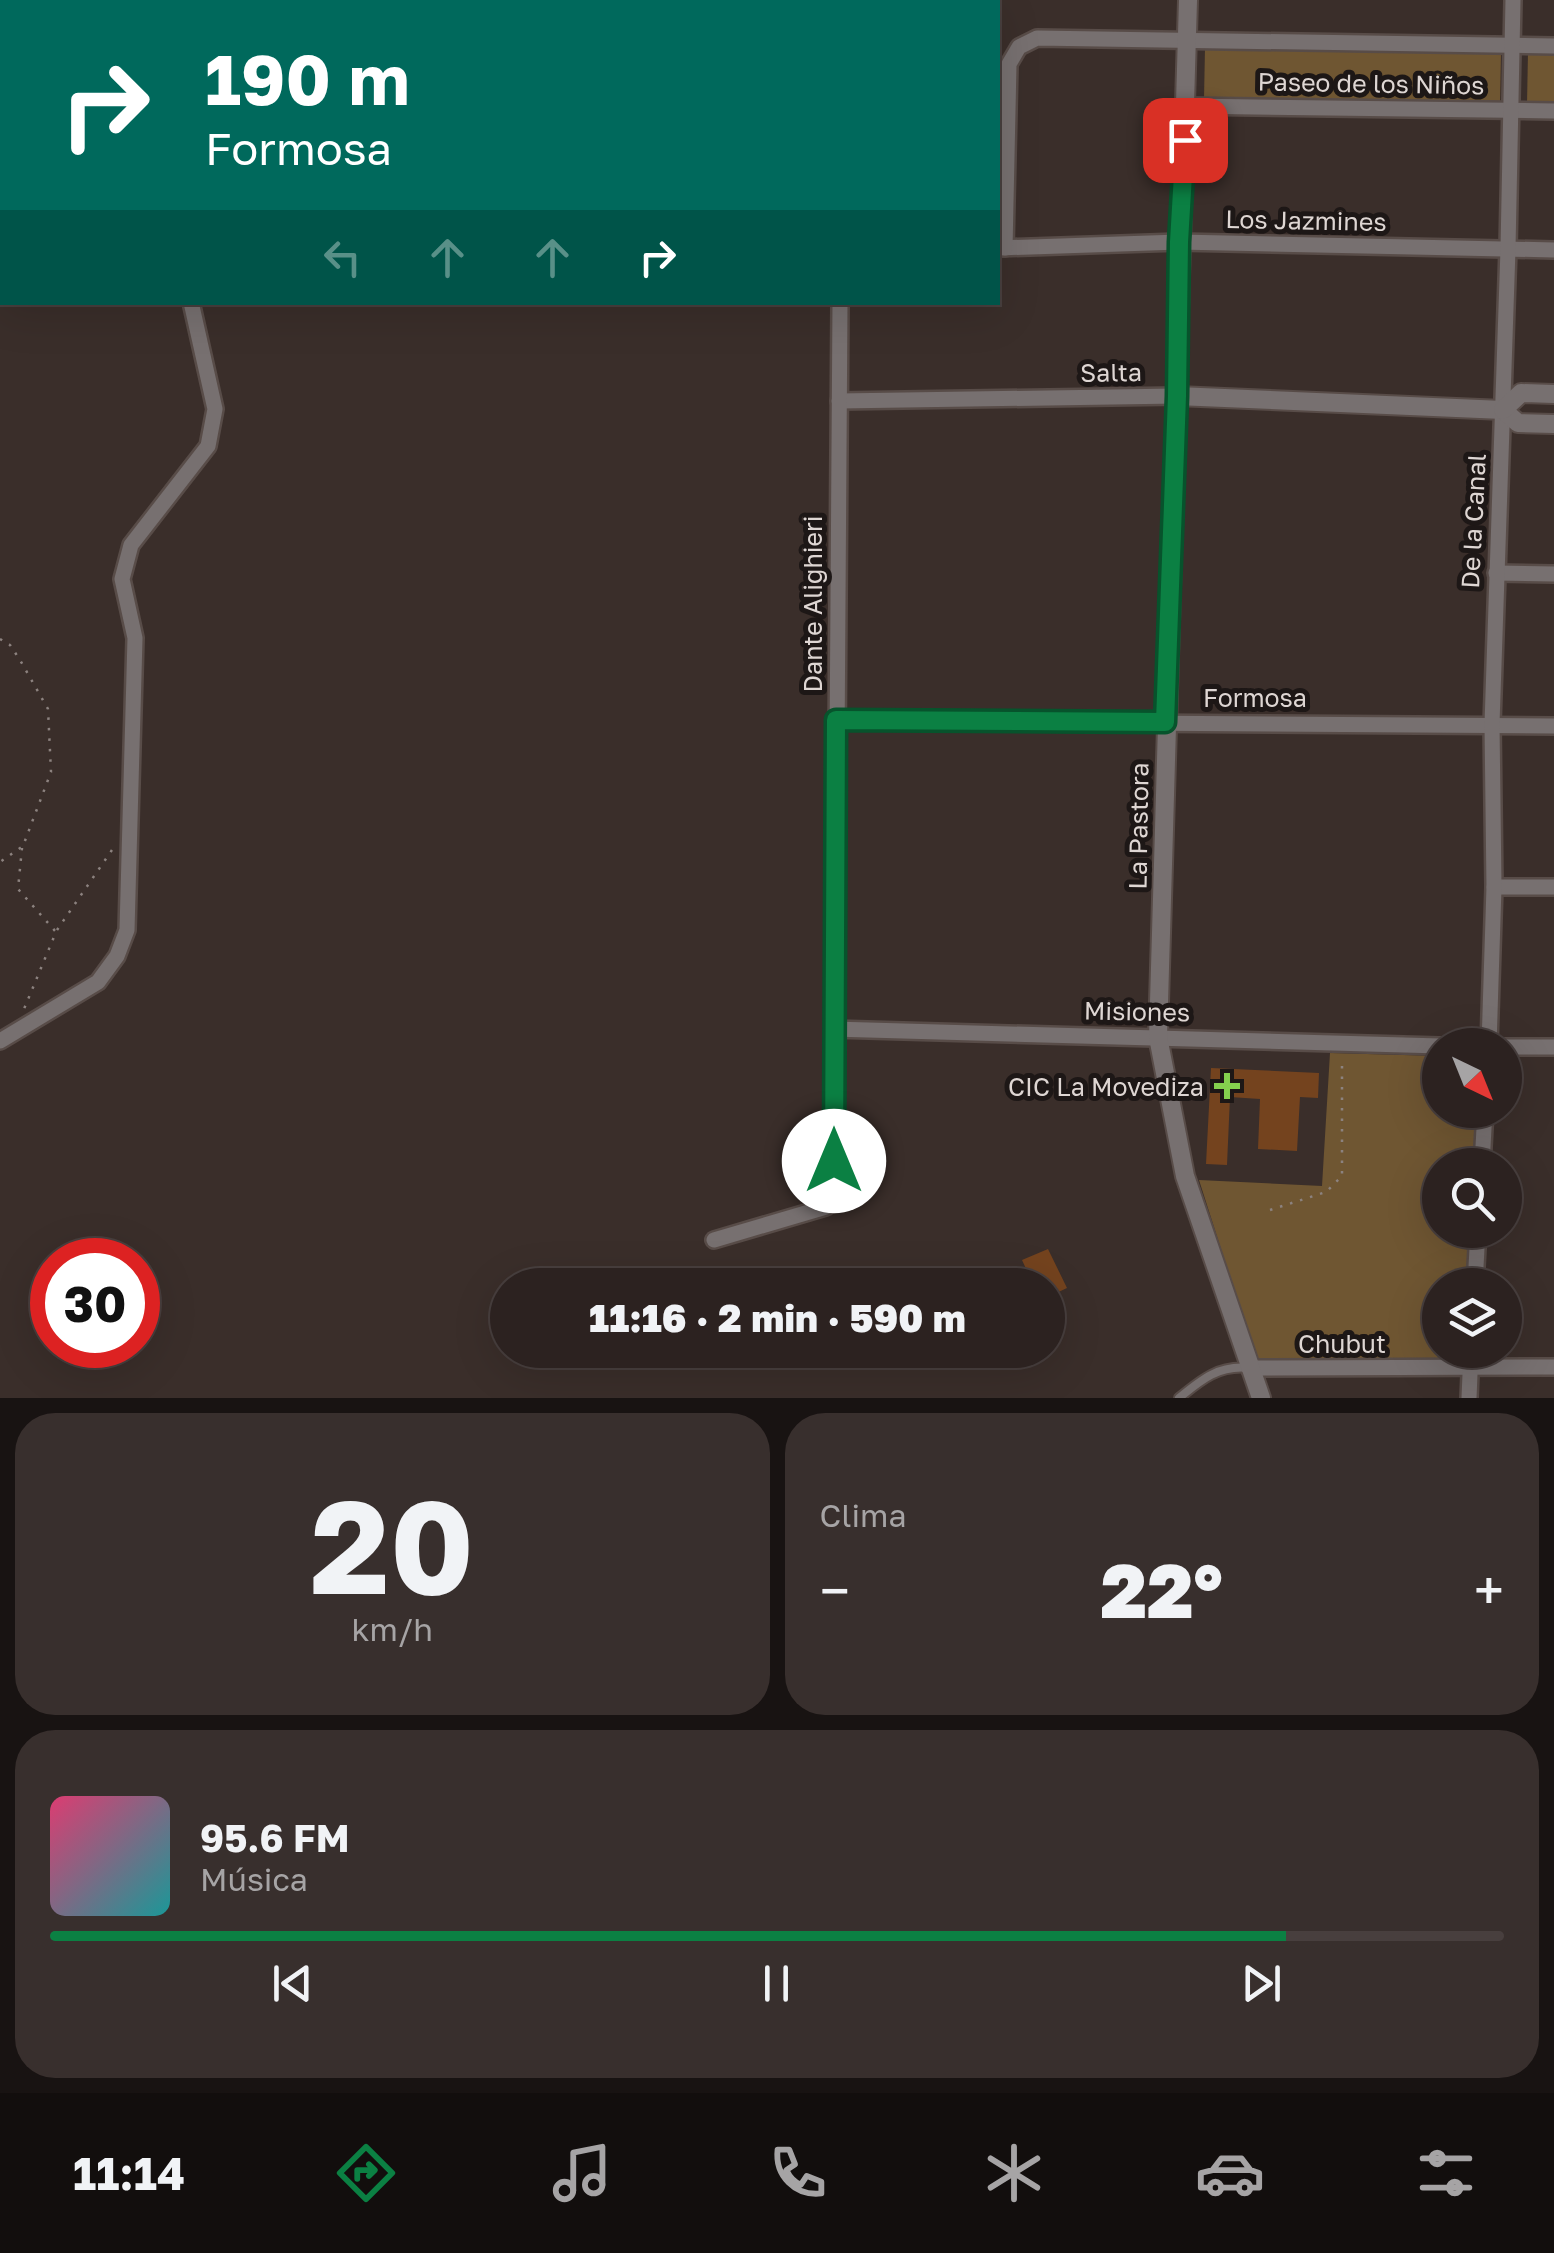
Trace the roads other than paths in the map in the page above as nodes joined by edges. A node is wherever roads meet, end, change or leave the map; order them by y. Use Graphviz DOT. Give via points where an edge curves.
graph roads {
  1 [pos="1188,0"];
  2 [pos="1512,0"];
  3 [pos="1188,42"];
  4 [pos="1512,46"];
  5 [pos="1554,46"];
  6 [pos="1187,106"];
  7 [pos="1509,110"];
  8 [pos="1554,111"];
  9 [pos="1179,242"];
  10 [pos="1001,248"];
  11 [pos="1508,249"];
  12 [pos="1554,250"];
  13 [pos="192,305"];
  14 [pos="840,305"];
  15 [pos="1554,394"];
  16 [pos="1177,396"];
  17 [pos="839,401"];
  18 [pos="1504,410"];
  19 [pos="1554,424"];
  20 [pos="1496,573"];
  21 [pos="1554,574"];
  22 [pos="836,720"];
  23 [pos="1165,722"];
  24 [pos="1492,724"];
  25 [pos="1554,726"];
  26 [pos="1494,888"];
  27 [pos="1554,888"];
  28 [pos="1490,1028"];
  29 [pos="833,1030"];
  30 [pos="1158,1036"];
  31 [pos="7,1037"];
  32 [pos="1422,1045"];
  33 [pos="1522,1047"];
  34 [pos="1554,1047"];
  35 [pos="714,1240"];
  36 [pos="1422,1367"];
  37 [pos="1522,1367"];
  38 [pos="1554,1367"];
  39 [pos="1250,1368"];
  40 [pos="1470,1368"];
  41 [pos="1179,1398"];
  42 [pos="1260,1398"];
  43 [pos="1469,1398"];
  1 -- 3 [label="street, La Pastora"];
  2 -- 4 [label="street, De la Canal"];
  3 -- 4 [label="street, Paseo de los Niños"];
  3 -- 6 [label="street, La Pastora"];
  3 -- 10 [label="street, Paseo de los Niños" via="1037,38 1019,46 1009,64"];
  4 -- 5 [label="street, Paseo de los Niños"];
  4 -- 7 [label="street, De la Canal"];
  6 -- 7 [label="street, Paseo de los Niños"];
  6 -- 9 [label="street, La Pastora"];
  7 -- 8 [label="street, Paseo de los Niños"];
  7 -- 11 [label="street, De la Canal"];
  9 -- 10 [label="street, Los Jazmines"];
  9 -- 11 [label="street, Los Jazmines"];
  9 -- 16 [label="street, La Pastora"];
  11 -- 12 [label="street, Los Jazmines"];
  11 -- 18 [label="street, De la Canal"];
  13 -- 31 [label="street" via="216,410 208,446 131,545 122,579 135,638 127,930 98,982"];
  14 -- 17 [label="street, Dante Alighieri"];
  15 -- 18 [label="street, Salta" via="1522,393"];
  16 -- 17 [label="street, Salta"];
  16 -- 18 [label="street, Salta"];
  16 -- 23 [label="street, La Pastora"];
  17 -- 22 [label="street, Dante Alighieri"];
  18 -- 19 [label="street, Salta" via="1518,423"];
  18 -- 20 [label="street, De la Canal"];
  20 -- 21 [label="street"];
  20 -- 24 [label="street, De la Canal"];
  22 -- 23 [label="street, Formosa"];
  22 -- 29 [label="street, Dante Alighieri"];
  23 -- 24 [label="street, Formosa"];
  23 -- 30 [label="street, La Pastora"];
  24 -- 25 [label="street, Formosa"];
  24 -- 26 [label="street, De la Canal"];
  26 -- 27 [label="street"];
  26 -- 28 [label="street, De la Canal"];
  29 -- 30 [label="street, Misiones"];
  29 -- 35 [label="street, Dante Alighieri" via="834,1194 826,1207"];
  30 -- 32 [label="street, Misiones"];
  30 -- 39 [label="street, La Pastora" via="1184,1176"];
  33 -- 34 [label="street"];
  36 -- 39 [label="street, Chubut"];
  37 -- 38 [label="street, Chubut"];
  39 -- 41 [label="lane" via="1230,1366 1208,1375"];
  39 -- 42 [label="street, La Pastora"];
  40 -- 43 [label="street"];
}
